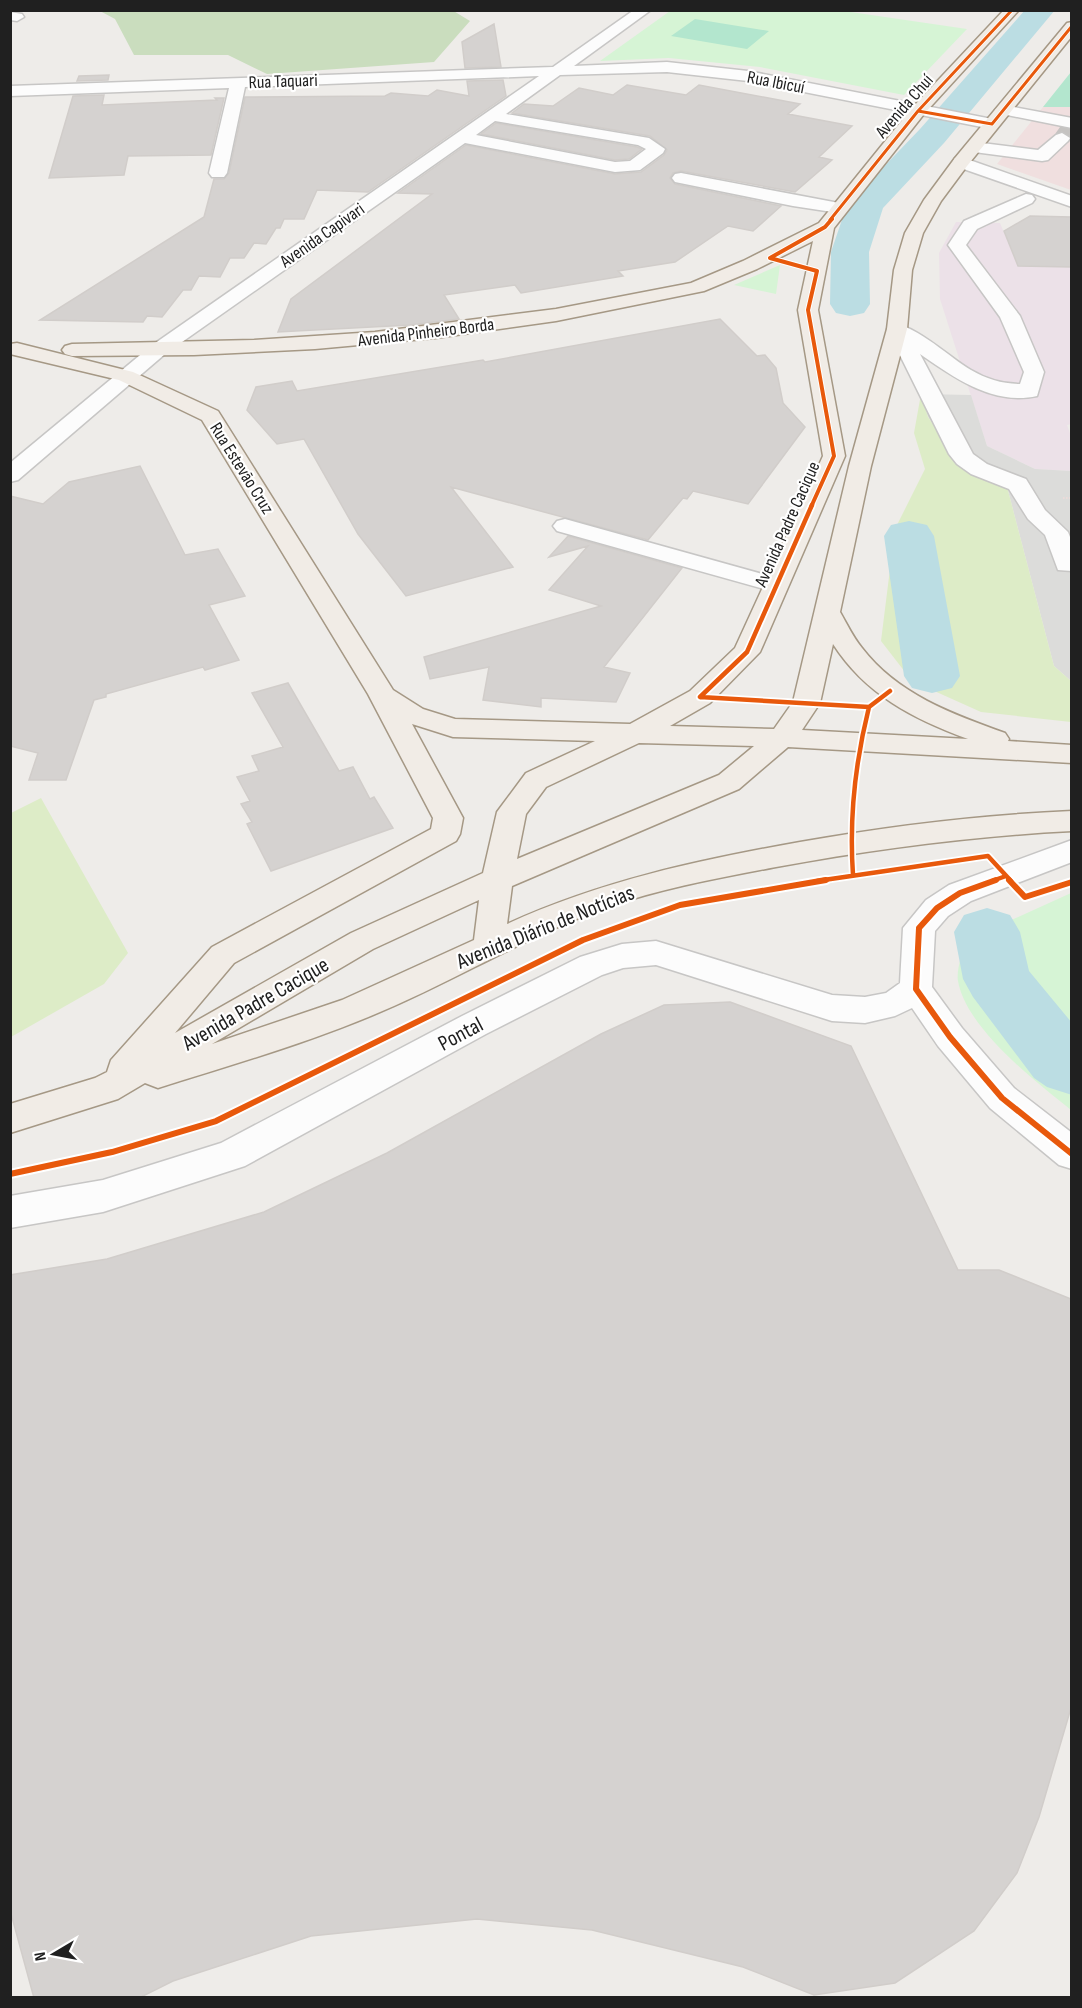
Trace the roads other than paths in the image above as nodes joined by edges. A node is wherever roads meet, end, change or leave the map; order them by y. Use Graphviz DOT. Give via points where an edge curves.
graph roads {
  1 [pos="644,10"];
  2 [pos="1012,10"];
  3 [pos="1071,26"];
  4 [pos="556,71"];
  5 [pos="238,82"];
  6 [pos="10,91"];
  7 [pos="492,116"];
  8 [pos="924,117"];
  9 [pos="988,128"];
  10 [pos="1067,134"];
  11 [pos="462,137"];
  12 [pos="961,162"];
  13 [pos="218,173"];
  14 [pos="681,178"];
  15 [pos="1026,199"];
  16 [pos="1071,202"];
  17 [pos="839,208"];
  18 [pos="825,227"];
  19 [pos="897,329"];
  20 [pos="14,349"];
  21 [pos="158,350"];
  22 [pos="126,376"];
  23 [pos="10,475"];
  24 [pos="566,526"];
  25 [pos="1064,532"];
  26 [pos="1070,572"];
  27 [pos="775,585"];
  28 [pos="827,612"];
  29 [pos="382,694"];
  30 [pos="632,735"];
  31 [pos="782,738"];
  32 [pos="1031,751"];
  33 [pos="1071,754"];
  34 [pos="1071,821"];
  35 [pos="1071,850"];
  36 [pos="497,881"];
  37 [pos="489,944"];
  38 [pos="916,989"];
  39 [pos="106,1089"];
  40 [pos="10,1119"];
  41 [pos="1071,1154"];
  42 [pos="10,1212"];
  1 -- 4 [label="street, Avenida Capivari"];
  2 -- 8 [label="main road, Avenida Chuí"];
  3 -- 9 [label="main road"];
  4 -- 5 [label="street, Rua Taquari"];
  4 -- 7 [label="street, Avenida Capivari"];
  4 -- 8 [label="street, Rua Ibicuí" via="667,68 736,75"];
  5 -- 6 [label="street, Rua Taquari"];
  5 -- 13 [label="street"];
  7 -- 11 [label="street, Avenida Capivari"];
  7 -- 11 [label="street" via="643,141 657,148 634,166 615,167"];
  8 -- 9 [label="street, Rua Ibicuí"];
  8 -- 17 [label="main road, Avenida Chuí"];
  9 -- 10 [label="street"];
  9 -- 10 [label="street" via="1042,156"];
  9 -- 12 [label="main road"];
  11 -- 21 [label="street, Avenida Capivari"];
  12 -- 16 [label="street"];
  12 -- 19 [label="main road" via="914,233 903,270"];
  14 -- 17 [label="street"];
  15 -- 19 [label="street" via="970,225 957,245 1010,316 1034,372 1029,391 1001,390 964,375"];
  17 -- 18 [label="main road, Avenida Chuí"];
  18 -- 21 [label="main road, Avenida Pinheiro Borda" via="770,258 700,286 599,308 368,340"];
  18 -- 27 [label="main road, Avenida Padre Cacique" via="808,310 834,456"];
  19 -- 25 [label="street" via="964,459 1018,484 1036,514"];
  19 -- 28 [label="main road, Avenida Padre Cacique" via="860,466"];
  20 -- 21 [label="main road, Avenida Pinheiro Borda"];
  20 -- 22 [label="main road, Rua Estevão Cruz"];
  21 -- 22 [label="street, Avenida Capivari"];
  22 -- 23 [label="street, Avenida Capivari"];
  22 -- 29 [label="main road, Rua Estevão Cruz" via="210,416"];
  24 -- 27 [label="street"];
  25 -- 26 [label="street"];
  27 -- 30 [label="main road, Avenida Padre Cacique" via="747,652 700,697"];
  28 -- 31 [label="main road, Avenida Padre Cacique" via="806,703"];
  28 -- 32 [label="main road" via="857,659 890,692 932,717"];
  29 -- 30 [label="main road" via="413,715 453,728"];
  29 -- 39 [label="main road, Rua Estevão Cruz" via="442,803 448,818 445,834 223,956"];
  30 -- 31 [label="main road"];
  30 -- 36 [label="main road, Avenida Padre Cacique" via="536,780 512,812"];
  31 -- 32 [label="main road"];
  31 -- 36 [label="main road, Avenida Padre Cacique" via="729,782"];
  32 -- 33 [label="main road"];
  34 -- 37 [label="main road, Avenida Diário de Notícias" via="1015,823 849,843 679,874 594,901"];
  35 -- 38 [label="street" via="960,893 937,908 919,928"];
  36 -- 37 [label="main road, Avenida Padre Cacique"];
  36 -- 39 [label="main road, Avenida Padre Cacique" via="362,941"];
  37 -- 39 [label="main road, Avenida Diário de Notícias" via="380,999 245,1048"];
  38 -- 41 [label="street" via="950,1037 1002,1098"];
  38 -- 42 [label="street, Pontal" via="895,1003 865,1010 832,1008 656,953 622,956 591,966 474,1025 232,1155 103,1196"];
  39 -- 40 [label="main road, Avenida Padre Cacique"];
}
